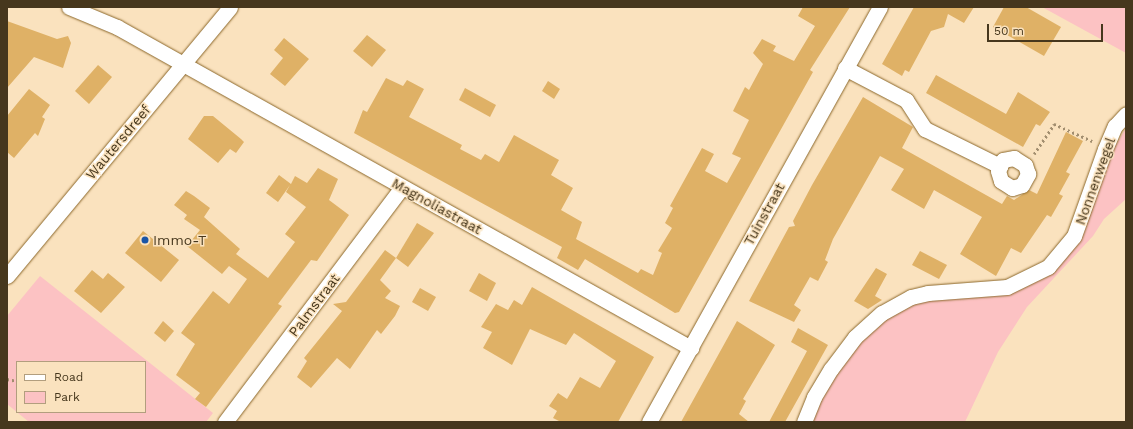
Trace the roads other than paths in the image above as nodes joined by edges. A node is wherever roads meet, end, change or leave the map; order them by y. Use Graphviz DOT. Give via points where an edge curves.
graph roads {
  1 [pos="69,7"];
  2 [pos="230,7"];
  3 [pos="880,7"];
  4 [pos="182,65"];
  5 [pos="845,68"];
  6 [pos="1126,114"];
  7 [pos="1000,166"];
  8 [pos="402,187"];
  9 [pos="7,276"];
  10 [pos="691,348"];
  11 [pos="224,422"];
  12 [pos="649,422"];
  13 [pos="804,422"];
  1 -- 4 [label="street, Magnoliastraat" via="117,28"];
  2 -- 4 [label="street, Wautersdreef"];
  3 -- 5 [label="street, Tuinstraat"];
  4 -- 8 [label="street, Magnoliastraat"];
  4 -- 9 [label="street, Wautersdreef"];
  5 -- 7 [label="street" via="906,100 925,129"];
  5 -- 10 [label="street, Tuinstraat"];
  6 -- 13 [label="street, Nonnenwegel" via="1115,126 1082,220 1065,250 1048,266 1008,287 928,293 911,297 882,313 855,337 831,369 814,397"];
  7 -- 7 [label="street" via="1001,181 1012,188 1022,185 1028,174 1025,165 1014,158 1003,160"];
  8 -- 10 [label="street, Magnoliastraat"];
  8 -- 11 [label="street, Palmstraat"];
  10 -- 12 [label="street, Tuinstraat"];
}
